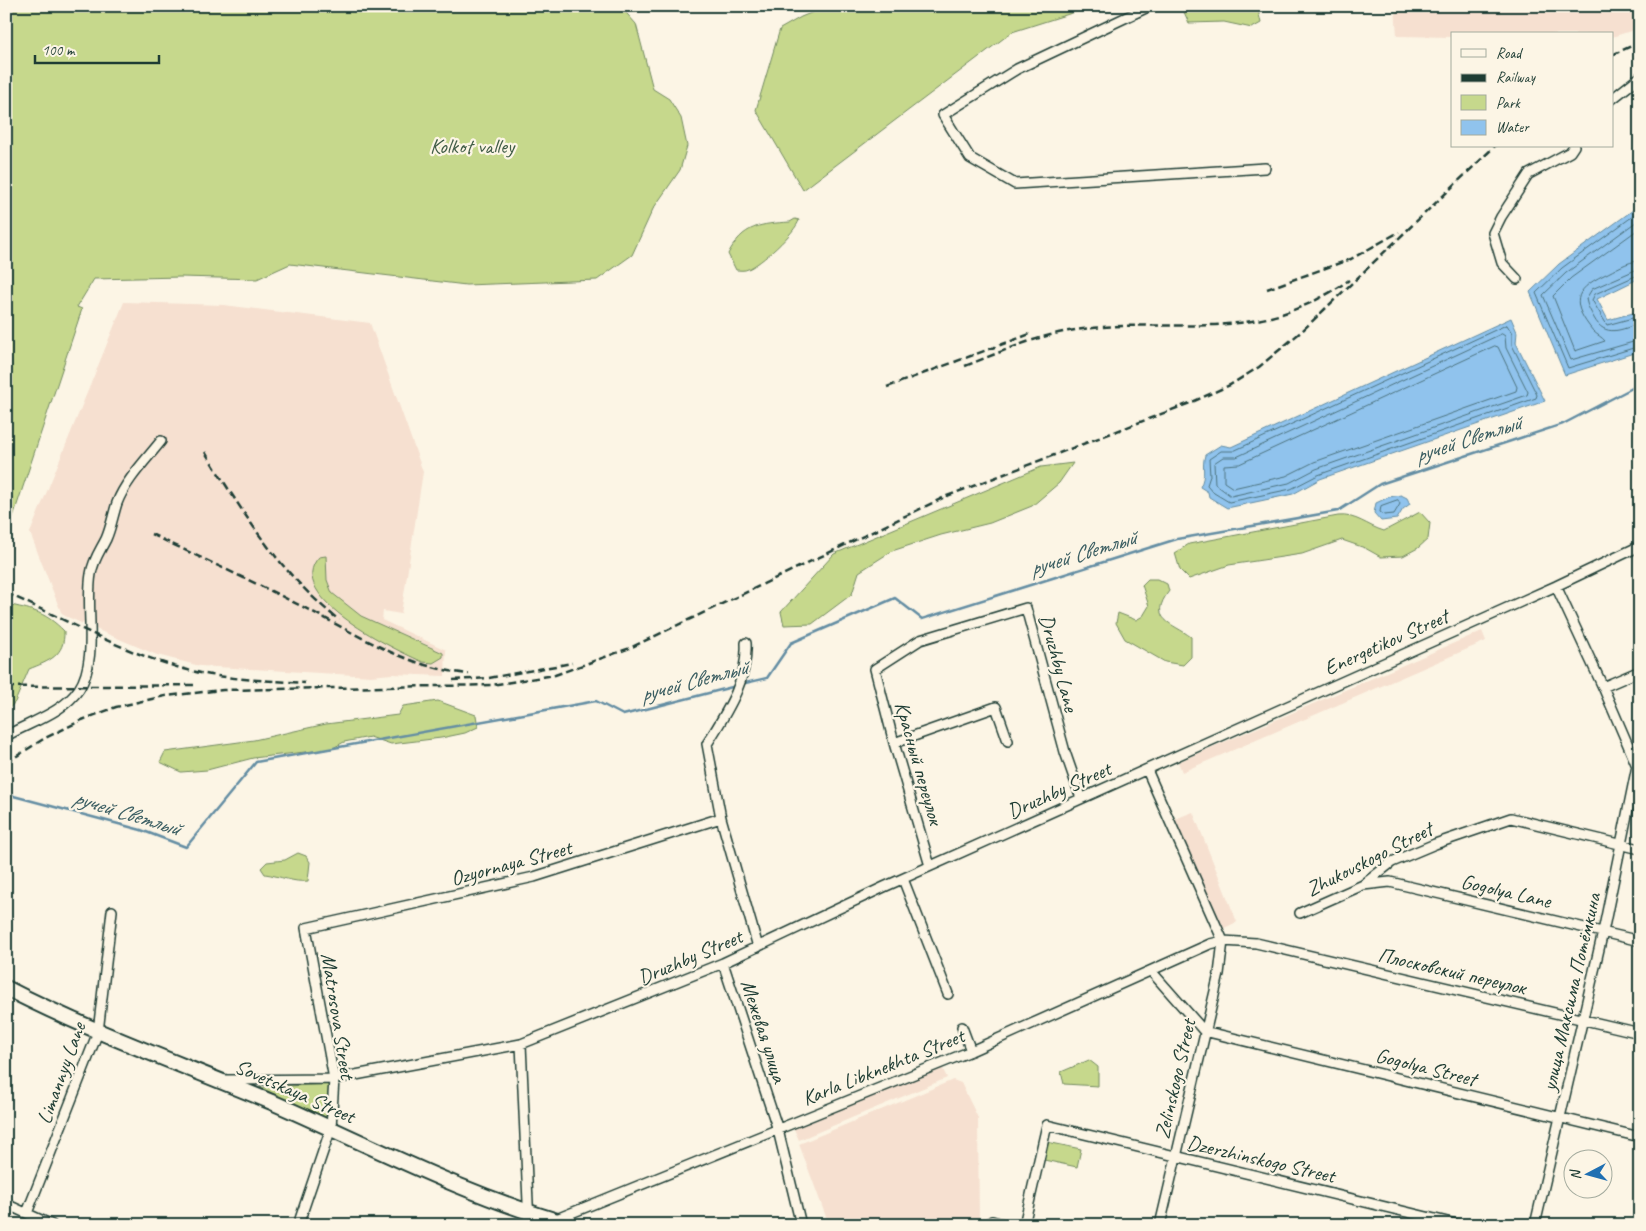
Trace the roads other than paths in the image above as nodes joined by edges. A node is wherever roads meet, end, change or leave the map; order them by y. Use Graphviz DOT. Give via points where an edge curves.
graph roads {
  1 [pos="1150,6"];
  2 [pos="1640,77"];
  3 [pos="1614,97"];
  4 [pos="1573,148"];
  5 [pos="1265,168"];
  6 [pos="1517,279"];
  7 [pos="161,441"];
  8 [pos="1640,546"];
  9 [pos="1556,586"];
  10 [pos="746,644"];
  11 [pos="875,668"];
  12 [pos="1640,671"];
  13 [pos="1603,687"];
  14 [pos="6,736"];
  15 [pos="1008,741"];
  16 [pos="894,743"];
  17 [pos="1638,766"];
  18 [pos="1147,770"];
  19 [pos="1081,798"];
  20 [pos="721,818"];
  21 [pos="1621,845"];
  22 [pos="1640,849"];
  23 [pos="930,866"];
  24 [pos="903,879"];
  25 [pos="1363,885"];
  26 [pos="112,911"];
  27 [pos="1300,913"];
  28 [pos="306,928"];
  29 [pos="1604,932"];
  30 [pos="1223,941"];
  31 [pos="1640,941"];
  32 [pos="758,947"];
  33 [pos="723,963"];
  34 [pos="1150,971"];
  35 [pos="6,988"];
  36 [pos="948,994"];
  37 [pos="1584,1019"];
  38 [pos="962,1028"];
  39 [pos="1204,1031"];
  40 [pos="98,1032"];
  41 [pos="1640,1032"];
  42 [pos="521,1044"];
  43 [pos="971,1051"];
  44 [pos="334,1079"];
  45 [pos="220,1080"];
  46 [pos="1561,1117"];
  47 [pos="330,1128"];
  48 [pos="778,1130"];
  49 [pos="1640,1137"];
  50 [pos="1175,1156"];
  51 [pos="6,1204"];
  52 [pos="27,1213"];
  53 [pos="528,1219"];
  54 [pos="554,1220"];
  55 [pos="36,1222"];
  56 [pos="991,1223"];
  57 [pos="52,1225"];
  58 [pos="298,1225"];
  59 [pos="571,1225"];
  60 [pos="800,1225"];
  61 [pos="1007,1225"];
  62 [pos="1024,1225"];
  63 [pos="1160,1225"];
  64 [pos="1460,1225"];
  65 [pos="1536,1225"];
  1 -- 5 [label="street" via="1017,69 943,115 970,158 1015,184"];
  2 -- 3 [label="street"];
  4 -- 6 [label="street" via="1529,174 1493,232 1502,263"];
  7 -- 14 [label="street" via="127,486 118,502 106,540 96,555 89,588 88,665 80,688 63,706"];
  8 -- 9 [label="street, Energetikov Street"];
  9 -- 13 [label="street"];
  9 -- 18 [label="street, Energetikov Street"];
  10 -- 20 [label="street" via="747,658 742,679 707,744"];
  11 -- 16 [label="street, Красный переулок"];
  11 -- 19 [label="street, Druzhby Lane" via="920,640 1026,608 1065,752"];
  12 -- 13 [label="street"];
  13 -- 17 [label="street"];
  15 -- 16 [label="street" via="996,707"];
  16 -- 23 [label="street, Красный переулок"];
  17 -- 21 [label="street, улица Максима Потёмкина"];
  18 -- 19 [label="street, Druzhby Street"];
  18 -- 30 [label="street"];
  19 -- 23 [label="street, Druzhby Street"];
  20 -- 28 [label="street, Ozyornaya Street" via="534,877"];
  20 -- 32 [label="street"];
  21 -- 22 [label="street"];
  21 -- 25 [label="street, Zhukovskogo Street" via="1511,818 1392,862"];
  21 -- 29 [label="street, улица Максима Потёмкина"];
  23 -- 24 [label="street, Druzhby Street"];
  24 -- 32 [label="street, Druzhby Street"];
  24 -- 36 [label="street"];
  25 -- 27 [label="street, Zhukovskogo Street"];
  25 -- 29 [label="street, Gogolya Lane" via="1390,882"];
  26 -- 40 [label="street, Limannyy Lane"];
  28 -- 44 [label="street, Matrosova Street"];
  29 -- 31 [label="street, Gogolya Lane"];
  29 -- 37 [label="street, улица Максима Потёмкина"];
  30 -- 34 [label="street, Karla Libknekhta Street"];
  30 -- 37 [label="street, Плосковский переулок" via="1256,943"];
  30 -- 39 [label="street, Zelinskogo Street"];
  32 -- 33 [label="street, Druzhby Street"];
  33 -- 42 [label="street, Druzhby Street"];
  33 -- 48 [label="street, Межевая улица"];
  34 -- 39 [label="street"];
  34 -- 43 [label="street, Karla Libknekhta Street"];
  35 -- 40 [label="street, Sovetskaya Street"];
  37 -- 41 [label="street, Плосковский переулок"];
  37 -- 46 [label="street, улица Максима Потёмкина"];
  38 -- 43 [label="street"];
  39 -- 46 [label="street, Gogolya Street"];
  39 -- 50 [label="street, Zelinskogo Street"];
  40 -- 45 [label="street, Sovetskaya Street"];
  40 -- 52 [label="street, Limannyy Lane"];
  42 -- 44 [label="street, Druzhby Street"];
  42 -- 53 [label="street"];
  43 -- 48 [label="street, Karla Libknekhta Street"];
  44 -- 45 [label="street, Druzhby Street"];
  44 -- 47 [label="street, Matrosova Street"];
  45 -- 47 [label="street, Sovetskaya Street"];
  46 -- 49 [label="street, Gogolya Street"];
  46 -- 65 [label="street, улица Максима Потёмкина"];
  47 -- 53 [label="street, Sovetskaya Street"];
  47 -- 58 [label="street, Matrosova Street"];
  48 -- 54 [label="street, Karla Libknekhta Street"];
  48 -- 60 [label="street, Межевая улица"];
  50 -- 62 [label="street, Dzerzhinskogo Street" via="1046,1124"];
  50 -- 63 [label="street, Zelinskogo Street"];
  50 -- 64 [label="street, Dzerzhinskogo Street"];
  51 -- 52 [label="street"];
  52 -- 55 [label="street"];
  53 -- 54 [label="street, Sovetskaya Street"];
  54 -- 59 [label="street, Sovetskaya Street"];
  55 -- 57 [label="street"];
  56 -- 61 [label="street"];
}
